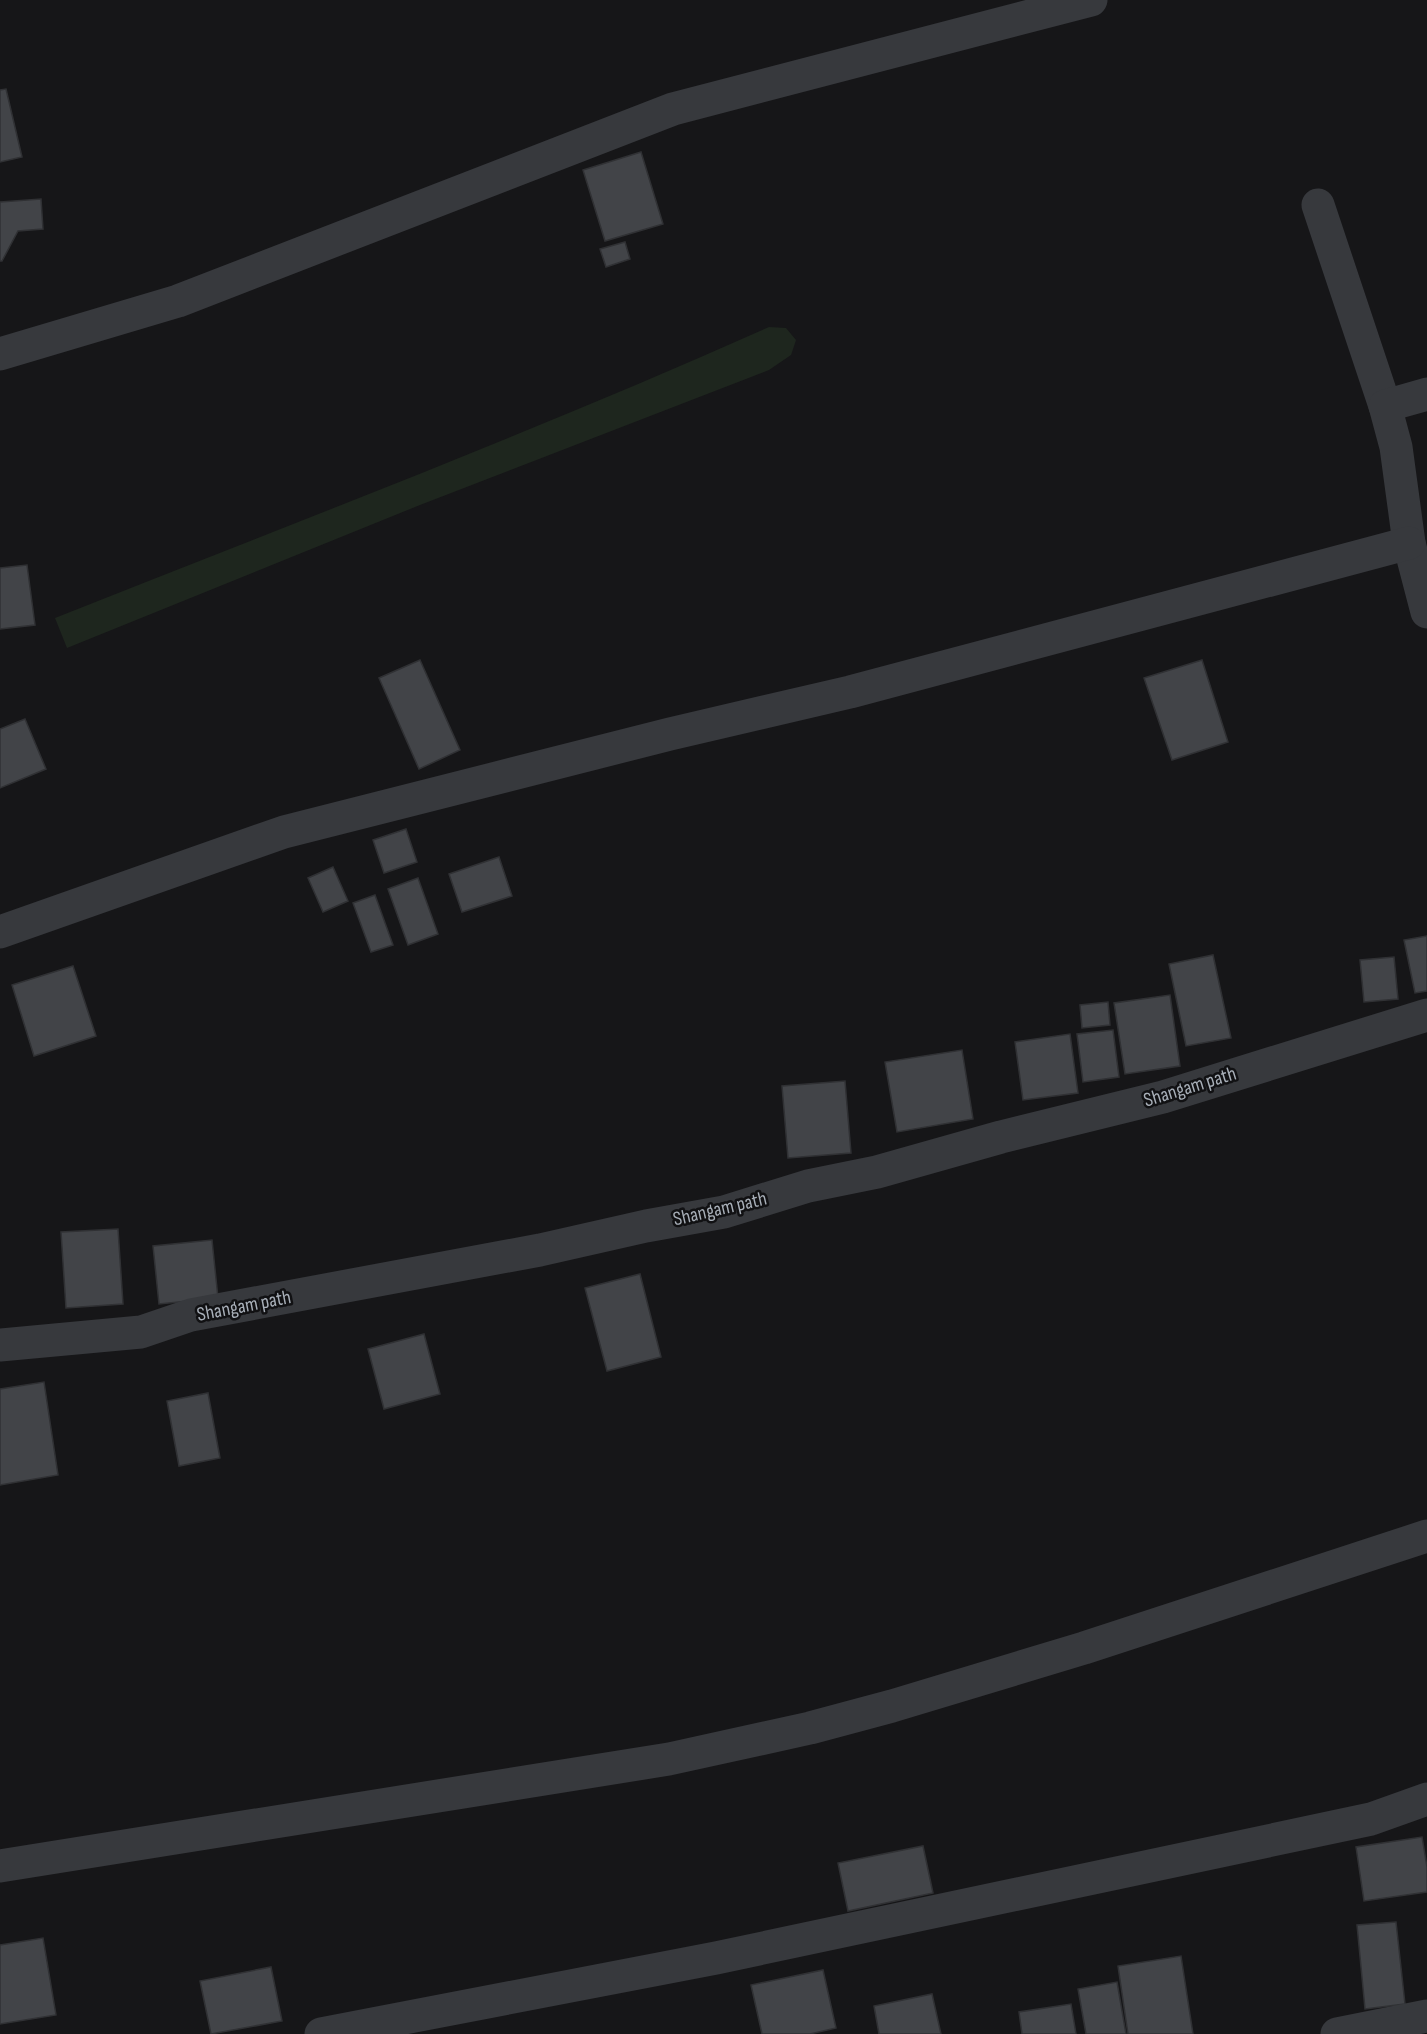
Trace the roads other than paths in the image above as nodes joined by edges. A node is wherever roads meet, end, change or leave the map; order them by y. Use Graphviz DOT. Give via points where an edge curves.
graph roads {
  1 [pos="1091,0"];
  2 [pos="1318,205"];
  3 [pos="0,354"];
  4 [pos="1427,394"];
  5 [pos="1385,406"];
  6 [pos="1409,543"];
  7 [pos="1427,612"];
  8 [pos="0,932"];
  9 [pos="1427,1015"];
  10 [pos="0,1345"];
  11 [pos="1427,1536"];
  12 [pos="1427,1799"];
  13 [pos="0,1866"];
  14 [pos="1427,2016"];
  15 [pos="321,2034"];
  16 [pos="1337,2034"];
  1 -- 3 [label="street" via="674,109 178,301"];
  2 -- 5 [label="street"];
  4 -- 5 [label="street"];
  5 -- 6 [label="street" via="1396,447"];
  6 -- 7 [label="street"];
  6 -- 8 [label="street" via="850,692 284,831"];
  9 -- 10 [label="street, Shangam path" via="1163,1097 878,1172 808,1186 724,1212 191,1315 141,1332"];
  11 -- 13 [label="street" via="1084,1648 800,1730 669,1759"];
  12 -- 15 [label="street" via="1371,1819 775,1946"];
  14 -- 16 [label="street"];
}
